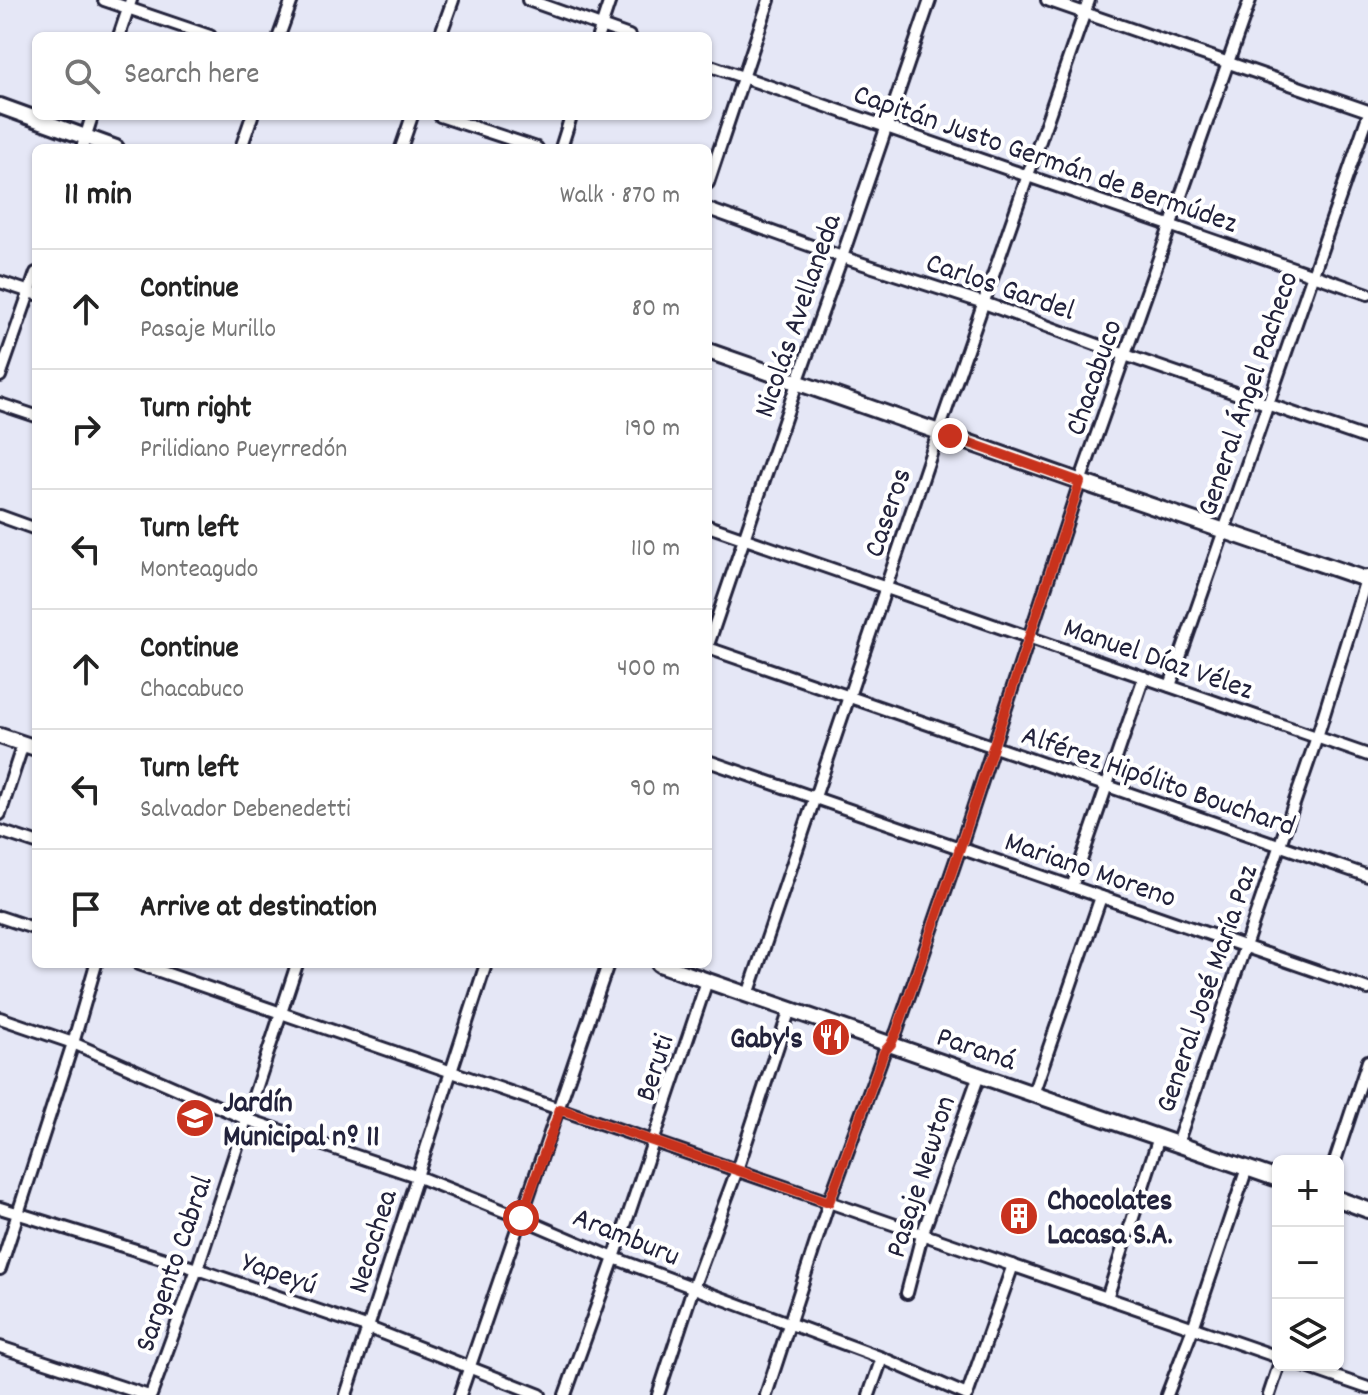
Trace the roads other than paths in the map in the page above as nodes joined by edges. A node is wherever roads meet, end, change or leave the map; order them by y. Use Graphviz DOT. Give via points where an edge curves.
graph roads {
  1 [pos="104,0"];
  2 [pos="292,0"];
  3 [pos="453,0"];
  4 [pos="528,0"];
  5 [pos="610,0"];
  6 [pos="769,0"];
  7 [pos="930,0"];
  8 [pos="1047,0"];
  9 [pos="1089,0"];
  10 [pos="1250,0"];
  11 [pos="129,4"];
  12 [pos="1085,13"];
  13 [pos="600,31"];
  14 [pos="120,32"];
  15 [pos="200,32"];
  16 [pos="280,32"];
  17 [pos="441,32"];
  18 [pos="1228,63"];
  19 [pos="712,66"];
  20 [pos="743,77"];
  21 [pos="0,106"];
  22 [pos="1368,113"];
  23 [pos="91,120"];
  24 [pos="251,120"];
  25 [pos="411,120"];
  26 [pos="452,120"];
  27 [pos="570,120"];
  28 [pos="886,126"];
  29 [pos="84,143"];
  30 [pos="242,144"];
  31 [pos="402,144"];
  32 [pos="525,144"];
  33 [pos="562,144"];
  34 [pos="712,171"];
  35 [pos="1028,177"];
  36 [pos="712,210"];
  37 [pos="1171,225"];
  38 [pos="842,257"];
  39 [pos="1313,275"];
  40 [pos="0,282"];
  41 [pos="32,293"];
  42 [pos="1368,294"];
  43 [pos="32,296"];
  44 [pos="984,303"];
  45 [pos="712,352"];
  46 [pos="1125,355"];
  47 [pos="0,376"];
  48 [pos="797,383"];
  49 [pos="0,404"];
  50 [pos="1268,405"];
  51 [pos="32,415"];
  52 [pos="939,432"];
  53 [pos="1368,439"];
  54 [pos="1080,482"];
  55 [pos="0,516"];
  56 [pos="712,527"];
  57 [pos="32,528"];
  58 [pos="1224,531"];
  59 [pos="744,539"];
  60 [pos="1367,578"];
  61 [pos="886,588"];
  62 [pos="712,635"];
  63 [pos="1029,637"];
  64 [pos="712,648"];
  65 [pos="1144,677"];
  66 [pos="1170,686"];
  67 [pos="849,697"];
  68 [pos="0,736"];
  69 [pos="1317,737"];
  70 [pos="32,744"];
  71 [pos="994,747"];
  72 [pos="1368,755"];
  73 [pos="712,762"];
  74 [pos="1106,786"];
  75 [pos="815,798"];
  76 [pos="0,814"];
  77 [pos="0,831"];
  78 [pos="32,842"];
  79 [pos="1280,846"];
  80 [pos="960,848"];
  81 [pos="1368,876"];
  82 [pos="1072,887"];
  83 [pos="1101,897"];
  84 [pos="0,917"];
  85 [pos="32,928"];
  86 [pos="1245,947"];
  87 [pos="95,968"];
  88 [pos="151,968"];
  89 [pos="296,968"];
  90 [pos="485,968"];
  91 [pos="607,968"];
  92 [pos="670,968"];
  93 [pos="707,981"];
  94 [pos="1368,989"];
  95 [pos="748,995"];
  96 [pos="790,1009"];
  97 [pos="282,1013"];
  98 [pos="0,1018"];
  99 [pos="73,1043"];
  100 [pos="891,1044"];
  101 [pos="1368,1061"];
  102 [pos="451,1071"];
  103 [pos="979,1075"];
  104 [pos="1033,1094"];
  105 [pos="560,1109"];
  106 [pos="246,1119"];
  107 [pos="1159,1137"];
  108 [pos="654,1141"];
  109 [pos="1177,1144"];
  110 [pos="1337,1155"];
  111 [pos="1247,1168"];
  112 [pos="737,1170"];
  113 [pos="416,1176"];
  114 [pos="1272,1177"];
  115 [pos="1344,1201"];
  116 [pos="829,1202"];
  117 [pos="0,1208"];
  118 [pos="1368,1210"];
  119 [pos="17,1214"];
  120 [pos="521,1218"];
  121 [pos="922,1235"];
  122 [pos="614,1258"];
  123 [pos="1013,1265"];
  124 [pos="0,1269"];
  125 [pos="197,1269"];
  126 [pos="693,1288"];
  127 [pos="907,1293"];
  128 [pos="1107,1298"];
  129 [pos="788,1324"];
  130 [pos="369,1328"];
  131 [pos="1193,1328"];
  132 [pos="0,1347"];
  133 [pos="1272,1355"];
  134 [pos="882,1358"];
  135 [pos="470,1367"];
  136 [pos="1277,1371"];
  137 [pos="1318,1371"];
  138 [pos="1368,1388"];
  139 [pos="149,1395"];
  140 [pos="346,1395"];
  141 [pos="460,1395"];
  142 [pos="540,1395"];
  143 [pos="565,1395"];
  144 [pos="658,1395"];
  145 [pos="766,1395"];
  146 [pos="869,1395"];
  147 [pos="967,1395"];
  148 [pos="1167,1395"];
  149 [pos="1269,1395"];
  1 -- 11 [label="street"];
  2 -- 16 [label="street"];
  3 -- 17 [label="street"];
  4 -- 13 [label="street"];
  5 -- 13 [label="street"];
  6 -- 20 [label="street"];
  7 -- 28 [label="street, Nicolás Avellaneda"];
  8 -- 12 [label="street"];
  9 -- 12 [label="street, Caseros"];
  10 -- 18 [label="street, Chacabuco"];
  11 -- 14 [label="street"];
  11 -- 15 [label="street"];
  12 -- 18 [label="street"];
  12 -- 35 [label="street, Caseros"];
  18 -- 22 [label="street"];
  18 -- 37 [label="street, Chacabuco"];
  19 -- 20 [label="street, Capitán Justo Germán de Bermúdez"];
  20 -- 28 [label="street, Capitán Justo Germán de Bermúdez"];
  20 -- 34 [label="street"];
  21 -- 29 [label="street"];
  22 -- 39 [label="street, General Ángel Pacheco"];
  23 -- 29 [label="street"];
  24 -- 30 [label="street"];
  25 -- 31 [label="street"];
  26 -- 32 [label="street"];
  27 -- 33 [label="street"];
  28 -- 35 [label="street, Capitán Justo Germán de Bermúdez"];
  28 -- 38 [label="street, Nicolás Avellaneda"];
  35 -- 37 [label="street, Capitán Justo Germán de Bermúdez"];
  35 -- 44 [label="street, Caseros"];
  36 -- 38 [label="street, Carlos Gardel"];
  37 -- 39 [label="street, Capitán Justo Germán de Bermúdez"];
  37 -- 46 [label="street, Chacabuco"];
  38 -- 44 [label="street, Carlos Gardel"];
  38 -- 48 [label="street, Nicolás Avellaneda"];
  39 -- 42 [label="street, Capitán Justo Germán de Bermúdez"];
  39 -- 50 [label="street, General Ángel Pacheco"];
  40 -- 41 [label="street"];
  43 -- 47 [label="street"];
  44 -- 46 [label="street, Carlos Gardel"];
  44 -- 52 [label="street, Caseros"];
  45 -- 48 [label="street"];
  46 -- 50 [label="street, Carlos Gardel"];
  46 -- 54 [label="street, Chacabuco"];
  48 -- 52 [label="street"];
  48 -- 59 [label="street, Nicolás Avellaneda"];
  49 -- 51 [label="street"];
  50 -- 53 [label="street, Carlos Gardel"];
  50 -- 58 [label="street, General Ángel Pacheco"];
  52 -- 54 [label="street"];
  52 -- 61 [label="street, Caseros"];
  54 -- 58 [label="street"];
  54 -- 63 [label="street, Chacabuco"];
  55 -- 57 [label="street"];
  56 -- 59 [label="street, Manuel Díaz Vélez"];
  58 -- 60 [label="street"];
  58 -- 66 [label="street, General Ángel Pacheco"];
  59 -- 61 [label="street, Manuel Díaz Vélez"];
  59 -- 62 [label="street, Nicolás Avellaneda"];
  60 -- 69 [label="street, General José María Paz"];
  61 -- 63 [label="street, Manuel Díaz Vélez"];
  61 -- 67 [label="street, Caseros"];
  63 -- 65 [label="street, Manuel Díaz Vélez"];
  63 -- 71 [label="street, Chacabuco"];
  64 -- 67 [label="street, Alférez Hipólito Bouchard"];
  65 -- 66 [label="street, Manuel Díaz Vélez"];
  65 -- 74 [label="street"];
  66 -- 69 [label="street, Manuel Díaz Vélez"];
  67 -- 71 [label="street, Alférez Hipólito Bouchard"];
  67 -- 75 [label="street, Caseros"];
  68 -- 70 [label="street"];
  69 -- 72 [label="street, Manuel Díaz Vélez"];
  69 -- 79 [label="street, General José María Paz"];
  70 -- 76 [label="street"];
  71 -- 74 [label="street, Alférez Hipólito Bouchard"];
  71 -- 80 [label="street, Chacabuco"];
  73 -- 75 [label="street, Mariano Moreno"];
  74 -- 79 [label="street, Alférez Hipólito Bouchard"];
  74 -- 82 [label="street"];
  75 -- 80 [label="street, Mariano Moreno"];
  75 -- 95 [label="street, Caseros"];
  77 -- 78 [label="street"];
  79 -- 81 [label="street, Alférez Hipólito Bouchard"];
  79 -- 86 [label="street, General José María Paz"];
  80 -- 82 [label="street, Mariano Moreno"];
  80 -- 100 [label="street, Chacabuco"];
  82 -- 83 [label="street, Mariano Moreno"];
  83 -- 86 [label="street, Mariano Moreno"];
  83 -- 104 [label="street"];
  84 -- 85 [label="street"];
  86 -- 94 [label="street, Mariano Moreno"];
  86 -- 109 [label="street, General José María Paz"];
  87 -- 99 [label="street"];
  88 -- 97 [label="street"];
  89 -- 97 [label="street, Sargento Cabral"];
  90 -- 102 [label="street, Necochea"];
  91 -- 105 [label="street"];
  92 -- 93 [label="street, Paraná"];
  93 -- 95 [label="street, Paraná"];
  93 -- 108 [label="street, Beruti"];
  95 -- 96 [label="street, Paraná"];
  96 -- 100 [label="street, Paraná"];
  96 -- 112 [label="street"];
  97 -- 102 [label="street"];
  97 -- 106 [label="street, Sargento Cabral"];
  98 -- 99 [label="street, Aramburu"];
  99 -- 106 [label="street, Aramburu"];
  99 -- 119 [label="street"];
  100 -- 103 [label="street, Paraná"];
  100 -- 116 [label="street, Chacabuco"];
  101 -- 110 [label="street"];
  102 -- 105 [label="street"];
  102 -- 113 [label="street, Necochea"];
  103 -- 104 [label="street, Paraná"];
  103 -- 121 [label="street, Pasaje Newton"];
  104 -- 107 [label="street, Paraná"];
  105 -- 108 [label="street"];
  105 -- 120 [label="street"];
  106 -- 113 [label="street, Aramburu"];
  106 -- 125 [label="street, Sargento Cabral"];
  107 -- 109 [label="street, Paraná"];
  107 -- 128 [label="street"];
  108 -- 112 [label="street"];
  108 -- 122 [label="street, Beruti"];
  109 -- 111 [label="street, Paraná"];
  111 -- 114 [label="street, Paraná"];
  111 -- 131 [label="street"];
  112 -- 116 [label="street"];
  112 -- 126 [label="street"];
  113 -- 120 [label="street, Aramburu"];
  113 -- 130 [label="street, Necochea"];
  115 -- 118 [label="street"];
  116 -- 121 [label="street"];
  116 -- 129 [label="street, Chacabuco"];
  117 -- 119 [label="street, Yapeyú"];
  119 -- 124 [label="street"];
  119 -- 125 [label="street, Yapeyú"];
  120 -- 122 [label="street, Aramburu"];
  120 -- 135 [label="street"];
  121 -- 123 [label="street"];
  121 -- 127 [label="street, Pasaje Newton"];
  122 -- 126 [label="street, Aramburu"];
  122 -- 143 [label="street, Beruti"];
  123 -- 128 [label="street"];
  123 -- 147 [label="street"];
  125 -- 130 [label="street, Yapeyú"];
  125 -- 139 [label="street, Sargento Cabral"];
  126 -- 129 [label="street, Aramburu"];
  126 -- 144 [label="street"];
  128 -- 131 [label="street"];
  129 -- 134 [label="street, Aramburu"];
  129 -- 145 [label="street, Chacabuco"];
  130 -- 135 [label="street, Yapeyú"];
  130 -- 140 [label="street, Necochea"];
  131 -- 133 [label="street"];
  131 -- 148 [label="street"];
  132 -- 139 [label="street"];
  134 -- 146 [label="street"];
  134 -- 147 [label="street, Aramburu"];
  135 -- 141 [label="street"];
  135 -- 142 [label="street, Yapeyú"];
  136 -- 149 [label="street"];
  137 -- 138 [label="street"];
}
